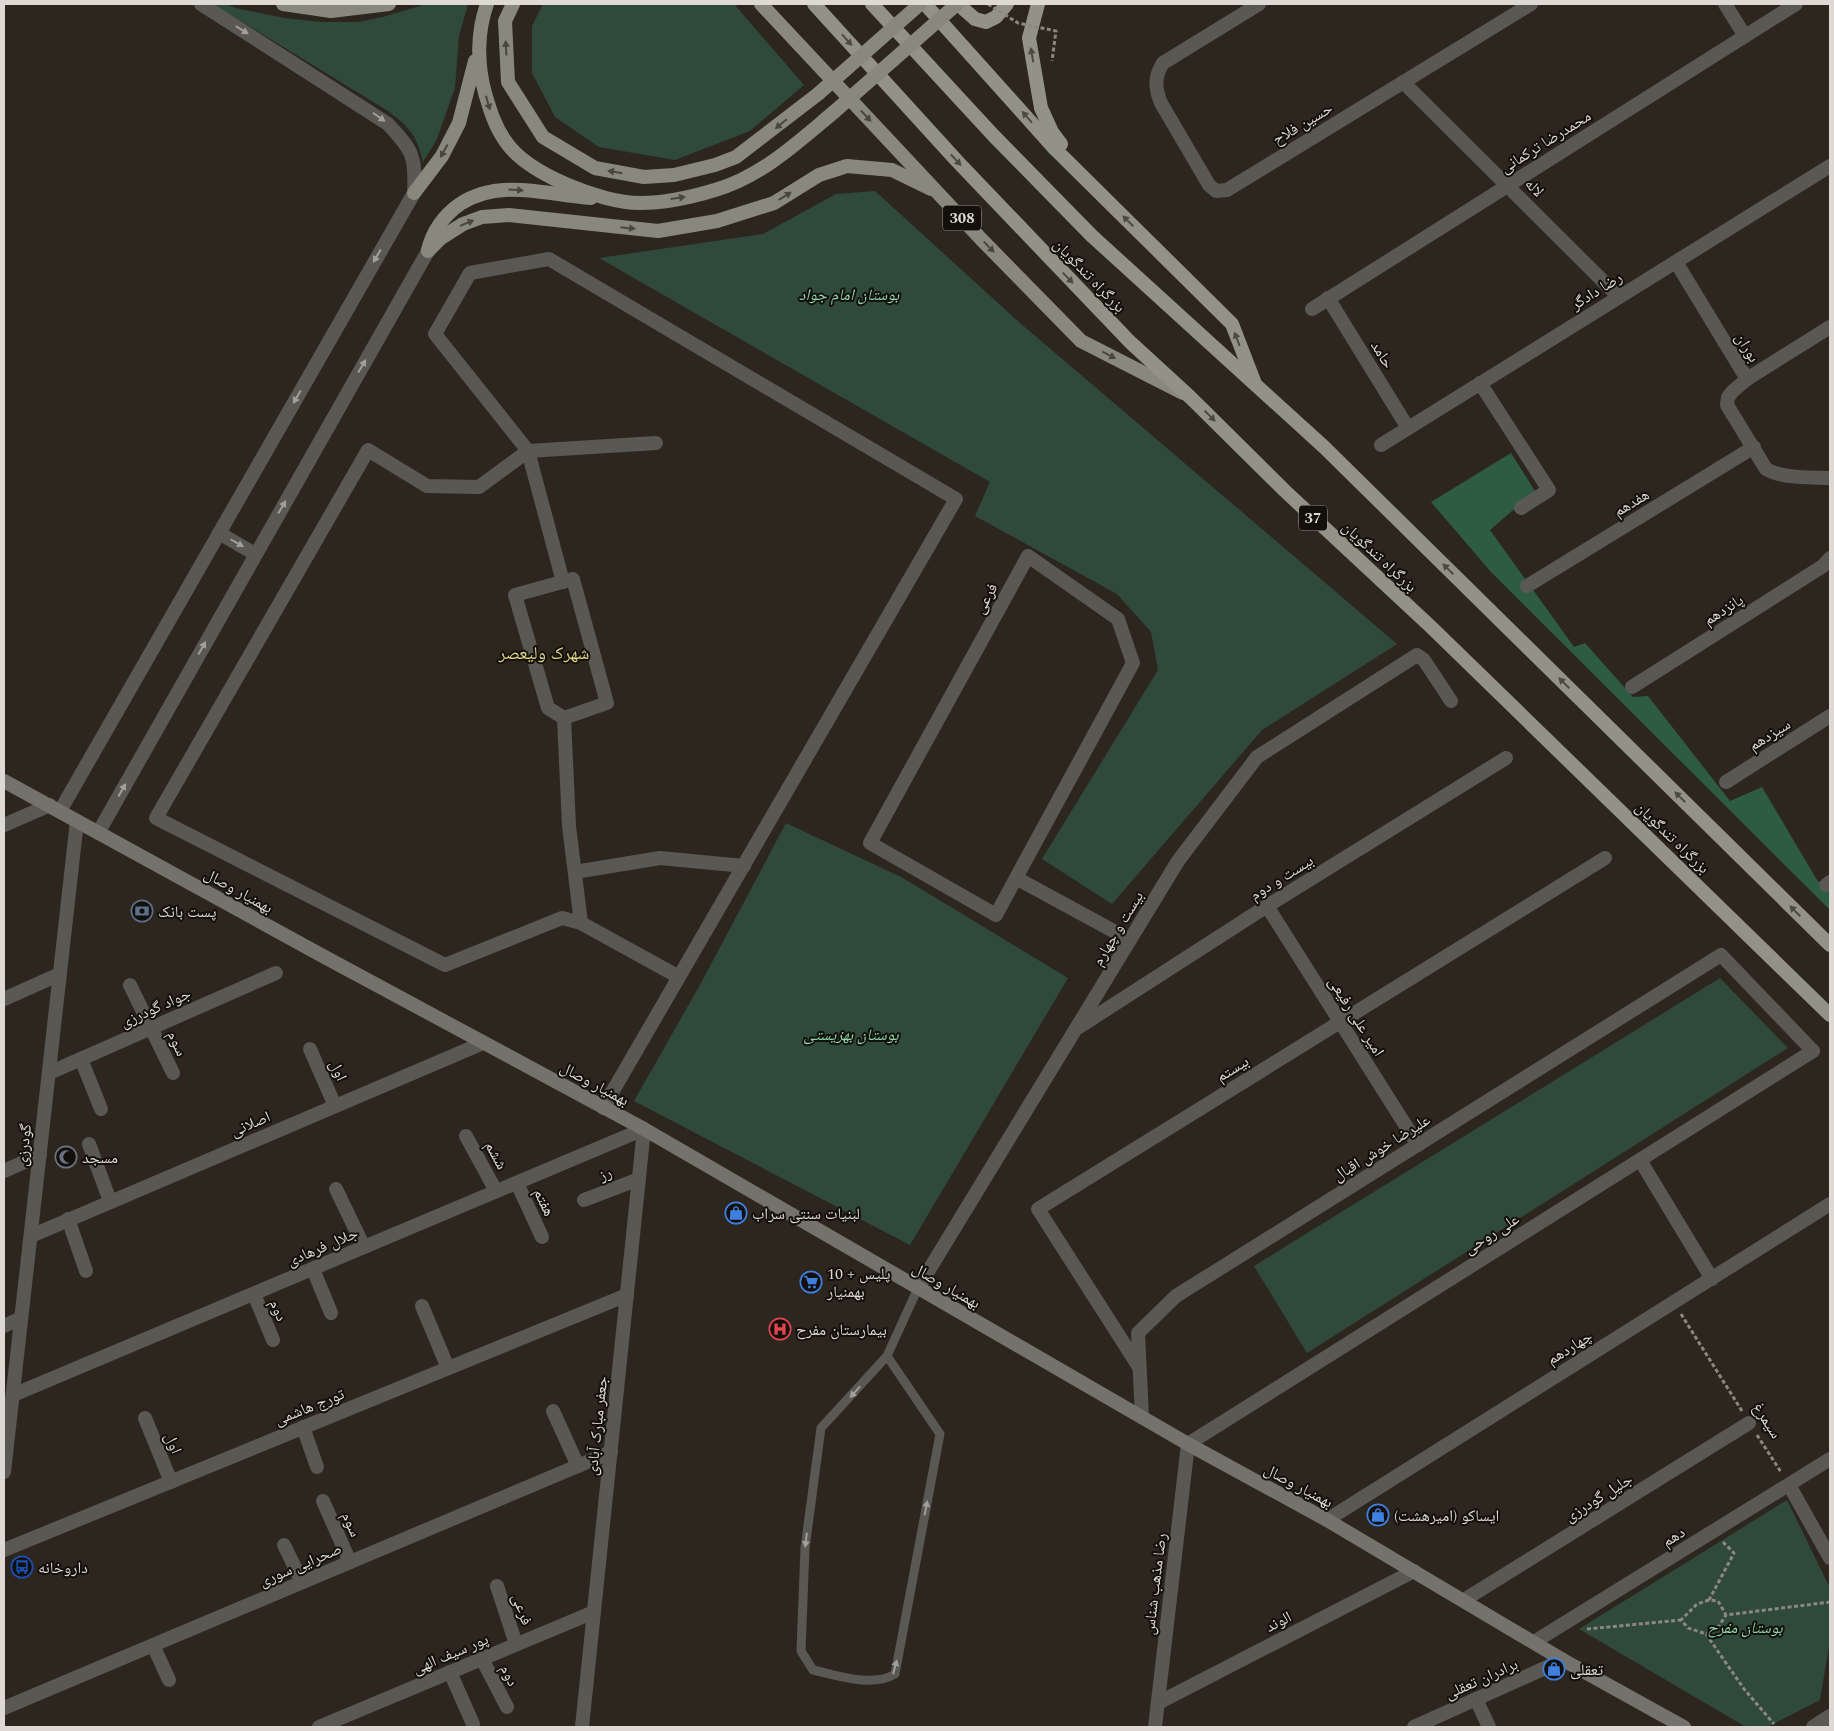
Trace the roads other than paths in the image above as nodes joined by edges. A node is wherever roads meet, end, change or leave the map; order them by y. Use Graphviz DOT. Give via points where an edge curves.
graph roads {
  1 [pos="201,4"];
  2 [pos="389,4"];
  3 [pos="487,4"];
  4 [pos="513,4"];
  5 [pos="761,4"];
  6 [pos="814,4"];
  7 [pos="872,4"];
  8 [pos="920,4"];
  9 [pos="925,4"];
  10 [pos="957,4"];
  11 [pos="1007,4"];
  12 [pos="1038,4"];
  13 [pos="1260,4"];
  14 [pos="1725,4"];
  15 [pos="1796,4"];
  16 [pos="291,5"];
  17 [pos="1528,5"];
  18 [pos="1745,36"];
  19 [pos="480,39"];
  20 [pos="1403,82"];
  21 [pos="1830,166"];
  22 [pos="1508,185"];
  23 [pos="1097,190"];
  24 [pos="414,192"];
  25 [pos="939,194"];
  26 [pos="614,200"];
  27 [pos="428,251"];
  28 [pos="1676,262"];
  29 [pos="1619,297"];
  30 [pos="1328,298"];
  31 [pos="1312,309"];
  32 [pos="1830,327"];
  33 [pos="1747,379"];
  34 [pos="1480,383"];
  35 [pos="1255,384"];
  36 [pos="1190,397"];
  37 [pos="1408,428"];
  38 [pos="656,443"];
  39 [pos="1381,445"];
  40 [pos="1754,447"];
  41 [pos="528,451"];
  42 [pos="1830,478"];
  43 [pos="1521,508"];
  44 [pos="219,533"];
  45 [pos="255,554"];
  46 [pos="1830,558"];
  47 [pos="563,582"];
  48 [pos="1527,586"];
  49 [pos="1632,687"];
  50 [pos="1451,701"];
  51 [pos="1830,716"];
  52 [pos="564,718"];
  53 [pos="1506,758"];
  54 [pos="4,781"];
  55 [pos="1726,782"];
  56 [pos="55,808"];
  57 [pos="77,821"];
  58 [pos="4,825"];
  59 [pos="98,833"];
  60 [pos="1605,858"];
  61 [pos="744,866"];
  62 [pos="575,872"];
  63 [pos="1016,878"];
  64 [pos="1267,906"];
  65 [pos="581,923"];
  66 [pos="1130,940"];
  67 [pos="1830,945"];
  68 [pos="1721,955"];
  69 [pos="276,973"];
  70 [pos="60,974"];
  71 [pos="679,977"];
  72 [pos="130,985"];
  73 [pos="4,999"];
  74 [pos="1830,1015"];
  75 [pos="1340,1022"];
  76 [pos="152,1028"];
  77 [pos="1076,1029"];
  78 [pos="483,1043"];
  79 [pos="310,1049"];
  80 [pos="81,1059"];
  81 [pos="173,1072"];
  82 [pos="49,1074"];
  83 [pos="335,1106"];
  84 [pos="603,1108"];
  85 [pos="101,1109"];
  86 [pos="644,1129"];
  87 [pos="466,1136"];
  88 [pos="89,1144"];
  89 [pos="1418,1145"];
  90 [pos="40,1155"];
  91 [pos="1640,1160"];
  92 [pos="4,1170"];
  93 [pos="639,1179"];
  94 [pos="517,1183"];
  95 [pos="336,1189"];
  96 [pos="496,1191"];
  97 [pos="584,1200"];
  98 [pos="110,1201"];
  99 [pos="1830,1204"];
  100 [pos="68,1219"];
  101 [pos="30,1236"];
  102 [pos="542,1236"];
  103 [pos="364,1247"];
  104 [pos="313,1269"];
  105 [pos="86,1272"];
  106 [pos="1712,1279"];
  107 [pos="918,1288"];
  108 [pos="254,1294"];
  109 [pos="627,1294"];
  110 [pos="422,1306"];
  111 [pos="331,1313"];
  112 [pos="21,1318"];
  113 [pos="4,1326"];
  114 [pos="273,1340"];
  115 [pos="887,1356"];
  116 [pos="448,1368"];
  117 [pos="1139,1368"];
  118 [pos="13,1395"];
  119 [pos="553,1411"];
  120 [pos="1142,1417"];
  121 [pos="146,1418"];
  122 [pos="1749,1423"];
  123 [pos="303,1427"];
  124 [pos="1188,1444"];
  125 [pos="611,1452"];
  126 [pos="1830,1460"];
  127 [pos="578,1466"];
  128 [pos="317,1467"];
  129 [pos="4,1472"];
  130 [pos="170,1482"];
  131 [pos="1789,1485"];
  132 [pos="323,1500"];
  133 [pos="1327,1520"];
  134 [pos="284,1545"];
  135 [pos="4,1550"];
  136 [pos="1830,1558"];
  137 [pos="350,1562"];
  138 [pos="1414,1571"];
  139 [pos="302,1582"];
  140 [pos="496,1586"];
  141 [pos="1464,1600"];
  142 [pos="594,1612"];
  143 [pos="1534,1642"];
  144 [pos="516,1644"];
  145 [pos="153,1645"];
  146 [pos="482,1659"];
  147 [pos="1563,1660"];
  148 [pos="450,1672"];
  149 [pos="169,1680"];
  150 [pos="1476,1699"];
  151 [pos="1158,1703"];
  152 [pos="506,1707"];
  153 [pos="4,1708"];
  154 [pos="1830,1716"];
  155 [pos="473,1724"];
  156 [pos="319,1727"];
  157 [pos="582,1727"];
  158 [pos="1155,1727"];
  159 [pos="1414,1727"];
  160 [pos="1489,1727"];
  161 [pos="1684,1727"];
  162 [pos="1813,1727"];
  1 -- 24 [label="street, one-way" via="388,124 411,152 415,165"];
  2 -- 16 [label="main road" via="331,12"];
  3 -- 19 [label="main road"];
  8 -- 4 [label="main road, one-way, bridge" via="818,94 736,157 715,166 674,175 644,177 595,168 542,137 508,82 505,21"];
  5 -- 25 [label="main road, 308, one-way"];
  6 -- 36 [label="highway, بزرگراه تندگویان / 37, one-way" via="1130,342"];
  7 -- 35 [label="highway, بزرگراه تندگویان" via="1092,236"];
  23 -- 9 [label="highway, one-way" via="1054,148"];
  10 -- 11 [label="highway" via="975,19 986,22 996,17"];
  26 -- 10 [label="main road, one-way, bridge" via="640,203 687,196 716,190 750,176 834,112"];
  23 -- 12 [label="highway, one-way" via="1052,132 1041,108 1029,38"];
  13 -- 20 [label="street, حسین فلاح" via="1163,63 1157,72 1156,90 1161,103 1216,192 1227,190"];
  14 -- 18 [label="street"];
  15 -- 18 [label="street, محمدرضا ترکمانی"];
  17 -- 20 [label="street, حسین فلاح"];
  18 -- 22 [label="street, محمدرضا ترکمانی"];
  19 -- 24 [label="main road, one-way" via="459,124 442,156"];
  19 -- 26 [label="main road, one-way" via="481,79 492,117 506,143 540,172"];
  20 -- 22 [label="street, لاله"];
  21 -- 28 [label="street, رضا دادگر"];
  22 -- 29 [label="street, لاله"];
  22 -- 30 [label="street, محمدرضا ترکمانی"];
  35 -- 23 [label="highway, one-way" via="1232,324"];
  24 -- 44 [label="street, one-way"];
  27 -- 25 [label="main road, one-way" via="463,224 482,217 517,216 658,231 716,221 774,203 819,175 846,166 892,170"];
  25 -- 36 [label="main road, 308, one-way" via="1081,341"];
  27 -- 26 [label="main road, one-way" via="432,233 449,211 474,194 504,189"];
  45 -- 27 [label="street, one-way"];
  28 -- 29 [label="street, رضا دادگر"];
  28 -- 33 [label="street, بوران"];
  29 -- 34 [label="street, رضا دادگر"];
  30 -- 31 [label="street, محمدرضا ترکمانی"];
  30 -- 37 [label="street, حامد"];
  32 -- 33 [label="street"];
  33 -- 40 [label="street, بوران" via="1728,397 1727,405"];
  34 -- 37 [label="street, رضا دادگر"];
  34 -- 43 [label="street" via="1549,490"];
  67 -- 35 [label="highway, بزرگراه تندگویان, one-way" via="1349,472"];
  36 -- 74 [label="highway, بزرگراه تندگویان / 37, one-way"];
  37 -- 39 [label="street, رضا دادگر"];
  38 -- 41 [label="street"];
  40 -- 42 [label="street, بوران" via="1766,469 1772,473"];
  40 -- 48 [label="street, هفدهم"];
  41 -- 47 [label="street"];
  41 -- 61 [label="street" via="435,334 470,273 549,259 956,499"];
  41 -- 65 [label="street" via="479,487 427,486 368,450 156,818 445,965 562,918"];
  44 -- 45 [label="street, one-way"];
  44 -- 56 [label="street"];
  59 -- 45 [label="street, one-way"];
  46 -- 49 [label="street, پانزدهم" via="1823,566"];
  47 -- 52 [label="street" via="516,595 548,708"];
  47 -- 52 [label="street" via="573,579 608,703"];
  50 -- 66 [label="street, بیست و چهارم" via="1421,656 1417,655 1257,756 1178,861"];
  51 -- 55 [label="street, سیزدهم"];
  52 -- 62 [label="street" via="569,826"];
  53 -- 64 [label="street, بیست و دوم"];
  54 -- 56 [label="main road, بهمنیار وصال"];
  56 -- 57 [label="main road, بهمنیار وصال"];
  56 -- 58 [label="street"];
  57 -- 59 [label="main road, بهمنیار وصال"];
  57 -- 70 [label="street, گودرزی"];
  59 -- 78 [label="main road, بهمنیار وصال"];
  60 -- 75 [label="street, بیستم"];
  61 -- 62 [label="street" via="660,858"];
  61 -- 71 [label="street"];
  62 -- 65 [label="street"];
  63 -- 63 [label="street, فرعی" via="996,915 870,843 1028,556 1118,619 1134,663"];
  63 -- 66 [label="street"];
  64 -- 75 [label="street, امیر علی رفیعی"];
  64 -- 77 [label="street, بیست و دوم"];
  65 -- 71 [label="street"];
  66 -- 77 [label="street, بیست و چهارم"];
  68 -- 89 [label="street, علیرضا خوش اقبال"];
  68 -- 91 [label="street, علی روحی" via="1813,1051"];
  69 -- 76 [label="street, جواد گودرزی"];
  70 -- 73 [label="street"];
  70 -- 82 [label="street, گودرزی"];
  71 -- 84 [label="street"];
  72 -- 76 [label="street"];
  75 -- 89 [label="street, امیر علی رفیعی"];
  75 -- 117 [label="street, بیستم" via="1038,1209"];
  76 -- 80 [label="street, جواد گودرزی"];
  76 -- 81 [label="street, سوم"];
  77 -- 107 [label="street, بیست و چهارم"];
  78 -- 83 [label="street, اصلانی"];
  78 -- 84 [label="main road, بهمنیار وصال"];
  79 -- 83 [label="street, اول"];
  80 -- 82 [label="street, جواد گودرزی"];
  80 -- 85 [label="street"];
  82 -- 90 [label="street, گودرزی"];
  83 -- 98 [label="street, اصلانی"];
  84 -- 86 [label="main road, بهمنیار وصال"];
  86 -- 93 [label="street, جعفر مبارک آبادی"];
  86 -- 94 [label="street, جلال فرهادی"];
  86 -- 107 [label="main road, بهمنیار وصال"];
  87 -- 96 [label="street, ششم"];
  88 -- 98 [label="street"];
  89 -- 117 [label="street, علیرضا خوش اقبال" via="1176,1296 1138,1334"];
  90 -- 92 [label="street"];
  90 -- 101 [label="street, گودرزی"];
  91 -- 106 [label="street"];
  91 -- 124 [label="street, علی روحی"];
  93 -- 97 [label="street, رز"];
  93 -- 109 [label="street, جعفر مبارک آبادی"];
  94 -- 96 [label="street, جلال فرهادی"];
  94 -- 102 [label="street, هفتم"];
  95 -- 103 [label="street"];
  96 -- 103 [label="street, جلال فرهادی"];
  98 -- 100 [label="street, اصلانی"];
  99 -- 106 [label="street, چهاردهم"];
  100 -- 101 [label="street, اصلانی"];
  100 -- 105 [label="street"];
  101 -- 112 [label="street, گودرزی"];
  103 -- 104 [label="street, جلال فرهادی"];
  104 -- 108 [label="street, جلال فرهادی"];
  104 -- 111 [label="street"];
  106 -- 133 [label="street, چهاردهم"];
  107 -- 115 [label="lane"];
  107 -- 120 [label="main road, بهمنیار وصال"];
  108 -- 114 [label="street, دوم"];
  108 -- 118 [label="street, جلال فرهادی"];
  109 -- 116 [label="street, تورج هاشمی"];
  109 -- 125 [label="street, جعفر مبارک آبادی"];
  110 -- 116 [label="street"];
  112 -- 113 [label="street"];
  112 -- 118 [label="street, گودرزی"];
  115 -- 115 [label="lane, one-way" via="821,1428 805,1548 800,1651 813,1670 854,1679 886,1680 895,1674 940,1434"];
  116 -- 123 [label="street, تورج هاشمی"];
  117 -- 120 [label="street, علیرضا خوش اقبال"];
  118 -- 129 [label="street, گودرزی"];
  119 -- 127 [label="street"];
  120 -- 124 [label="main road, بهمنیار وصال"];
  121 -- 130 [label="street, اول"];
  122 -- 141 [label="street, جلیل گودرزی"];
  123 -- 128 [label="street"];
  123 -- 130 [label="street, تورج هاشمی"];
  124 -- 133 [label="main road, بهمنیار وصال"];
  124 -- 151 [label="street, رضا مذهب شناس"];
  125 -- 127 [label="street, صحرایی سوری"];
  125 -- 142 [label="street, جعفر مبارک آبادی"];
  126 -- 131 [label="street, دهم"];
  127 -- 137 [label="street, صحرایی سوری"];
  130 -- 135 [label="street, تورج هاشمی"];
  131 -- 136 [label="street"];
  131 -- 143 [label="street, دهم"];
  132 -- 137 [label="street, سوم"];
  133 -- 138 [label="main road, بهمنیار وصال"];
  134 -- 139 [label="street"];
  137 -- 139 [label="street, صحرایی سوری"];
  138 -- 141 [label="main road, بهمنیار وصال"];
  138 -- 151 [label="street, الوند"];
  139 -- 145 [label="street, صحرایی سوری"];
  140 -- 144 [label="street, فرعی"];
  141 -- 143 [label="main road, بهمنیار وصال"];
  142 -- 144 [label="street, پور سیف الهی"];
  142 -- 157 [label="street, جعفر مبارک آبادی"];
  143 -- 147 [label="main road, بهمنیار وصال"];
  144 -- 146 [label="street, پور سیف الهی"];
  145 -- 149 [label="street"];
  145 -- 153 [label="street, صحرایی سوری"];
  146 -- 148 [label="street, پور سیف الهی"];
  146 -- 152 [label="street, دوم"];
  147 -- 150 [label="street, برادران تعقلی"];
  147 -- 161 [label="main road, بهمنیار وصال"];
  148 -- 155 [label="street"];
  148 -- 156 [label="street, پور سیف الهی"];
  150 -- 159 [label="street, برادران تعقلی"];
  150 -- 160 [label="street"];
  151 -- 158 [label="street, رضا مذهب شناس"];
  154 -- 162 [label="street"];
}
